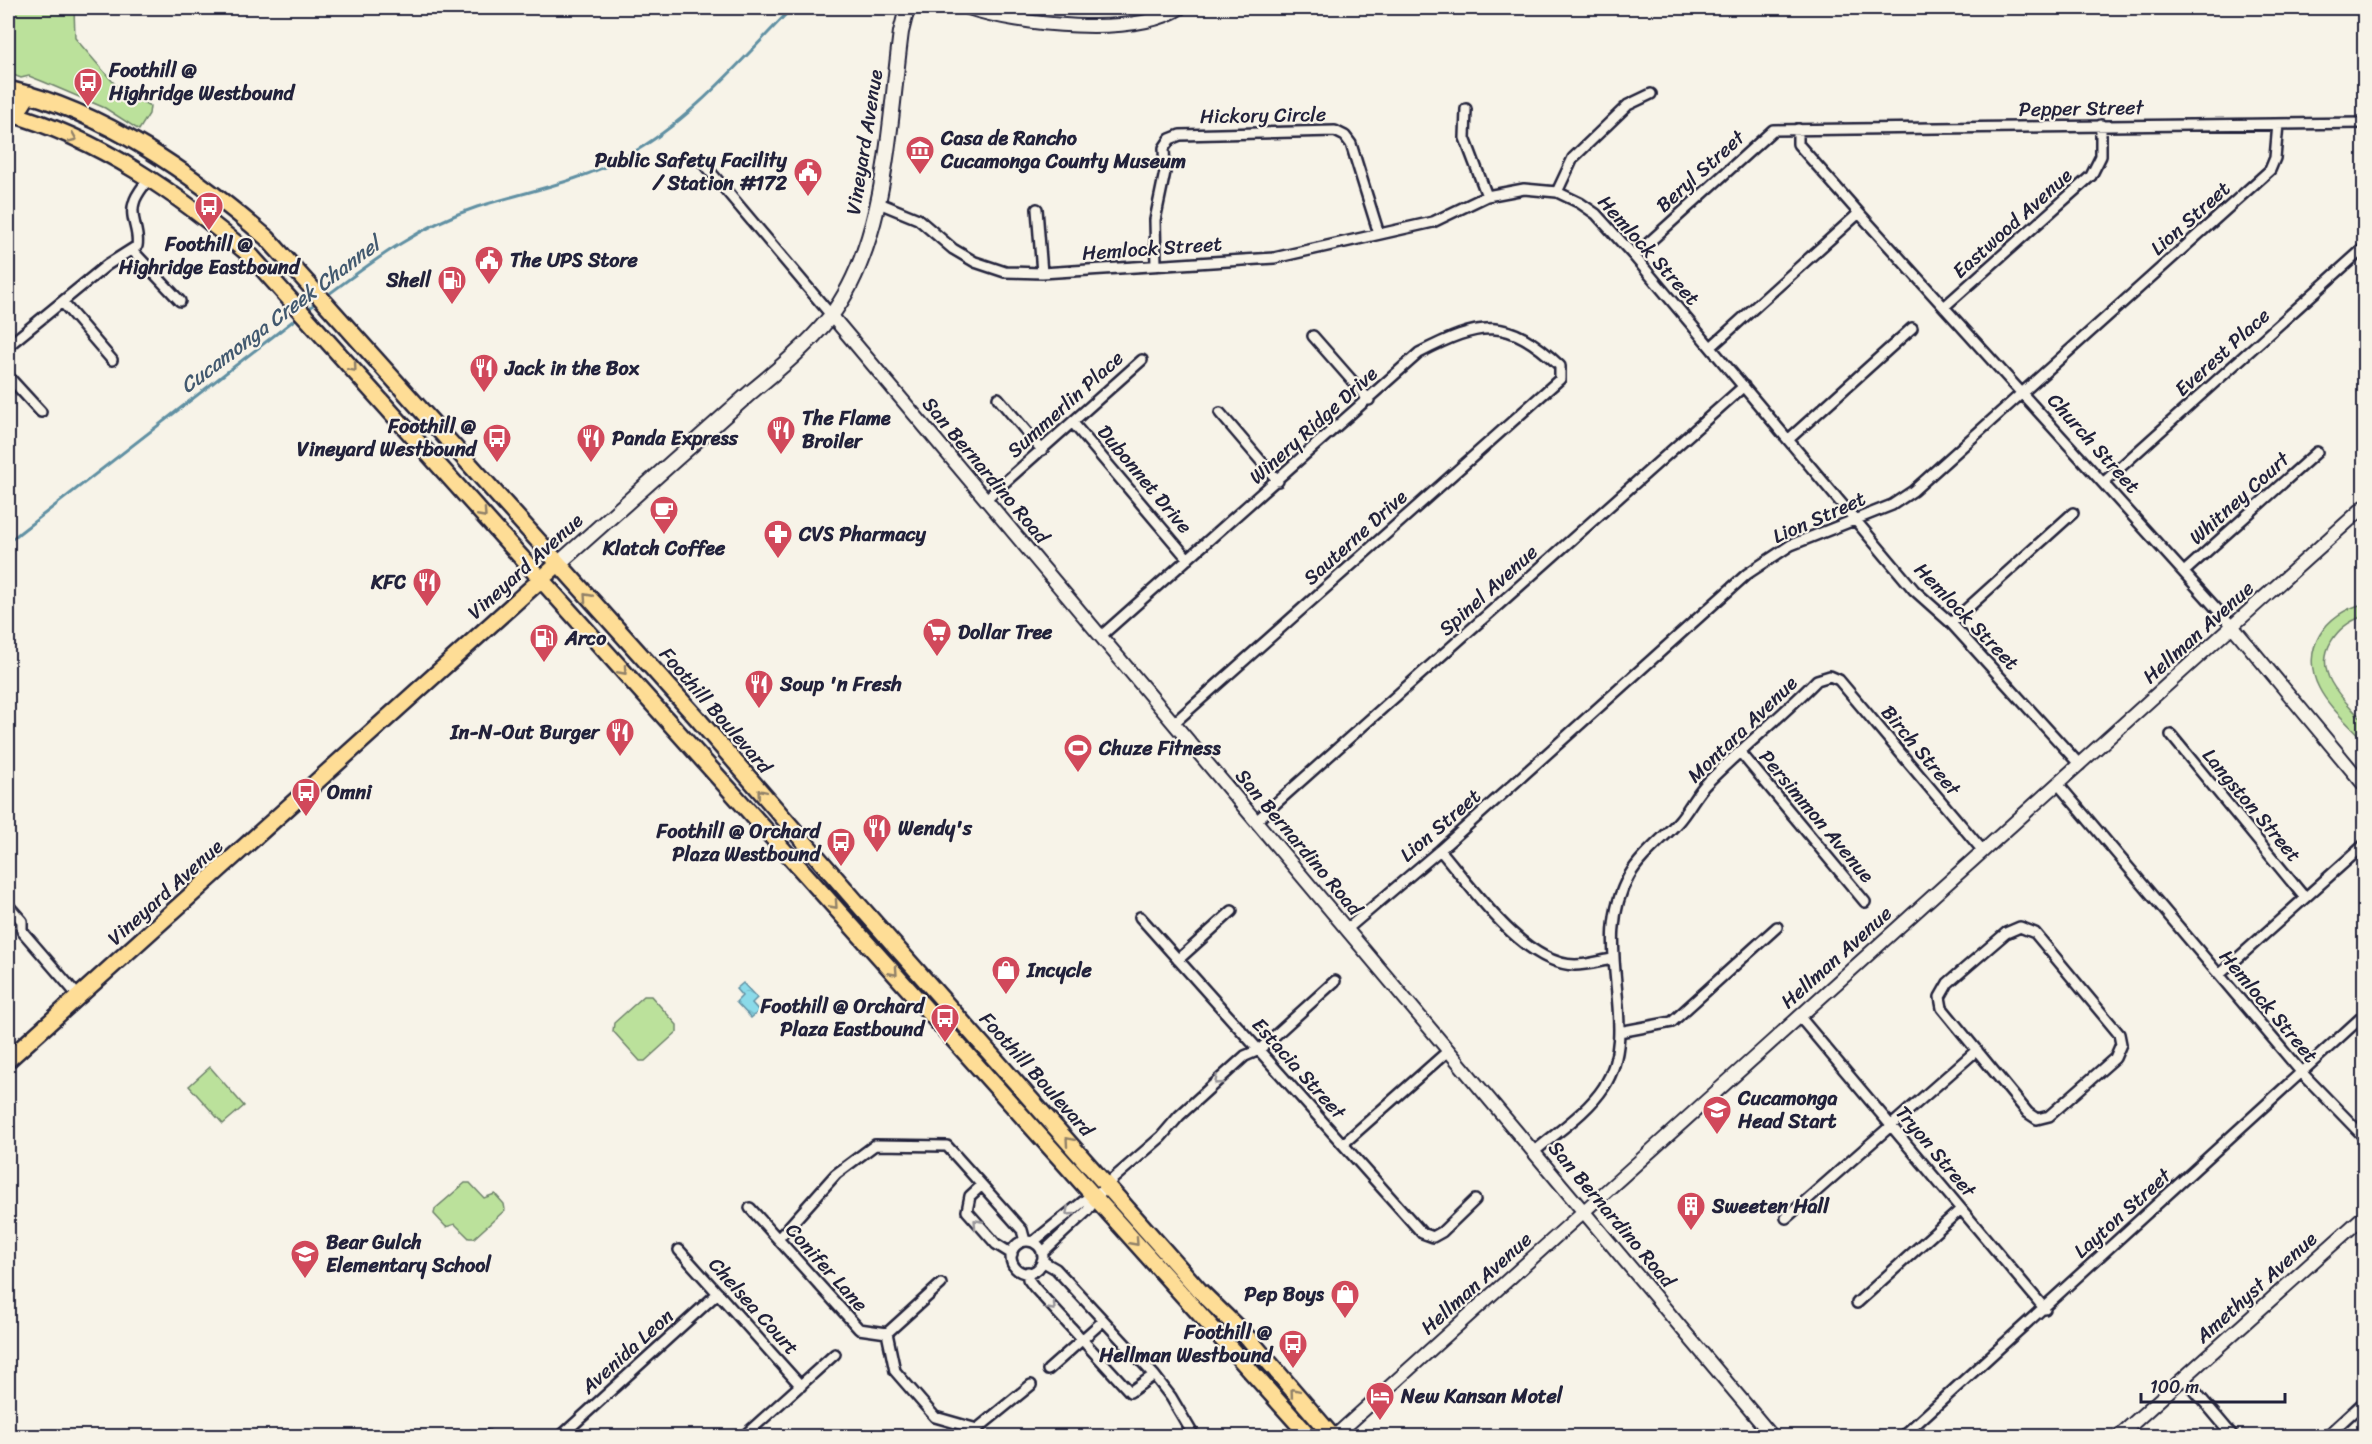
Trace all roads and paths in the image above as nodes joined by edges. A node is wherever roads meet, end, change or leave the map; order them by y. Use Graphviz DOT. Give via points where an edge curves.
graph roads {
  1 [pos="907,8"];
  2 [pos="968,8"];
  3 [pos="1180,8"];
  4 [pos="992,11"];
  5 [pos="8,89"];
  6 [pos="29,94"];
  7 [pos="1651,94"];
  8 [pos="8,101"];
  9 [pos="1466,109"];
  10 [pos="8,113"];
  11 [pos="2364,123"];
  12 [pos="2278,124"];
  13 [pos="2101,125"];
  14 [pos="1798,129"];
  15 [pos="703,163"];
  16 [pos="149,178"];
  17 [pos="1557,192"];
  18 [pos="1487,196"];
  19 [pos="879,202"];
  20 [pos="1037,209"];
  21 [pos="1859,213"];
  22 [pos="1379,234"];
  23 [pos="2364,248"];
  24 [pos="133,251"];
  25 [pos="1634,256"];
  26 [pos="1156,265"];
  27 [pos="1042,273"];
  28 [pos="180,301"];
  29 [pos="63,303"];
  30 [pos="1944,307"];
  31 [pos="831,315"];
  32 [pos="1912,328"];
  33 [pos="1313,336"];
  34 [pos="8,346"];
  35 [pos="1711,347"];
  36 [pos="112,360"];
  37 [pos="1142,360"];
  38 [pos="8,376"];
  39 [pos="1560,379"];
  40 [pos="1744,386"];
  41 [pos="2022,393"];
  42 [pos="998,398"];
  43 [pos="1369,400"];
  44 [pos="40,412"];
  45 [pos="1220,413"];
  46 [pos="1073,423"];
  47 [pos="1790,439"];
  48 [pos="1042,450"];
  49 [pos="2317,452"];
  50 [pos="1278,481"];
  51 [pos="2104,482"];
  52 [pos="986,499"];
  53 [pos="2364,507"];
  54 [pos="2073,513"];
  55 [pos="1857,519"];
  56 [pos="1188,559"];
  57 [pos="558,564"];
  58 [pos="2184,572"];
  59 [pos="542,580"];
  60 [pos="1951,623"];
  61 [pos="2233,627"];
  62 [pos="1101,636"];
  63 [pos="1830,676"];
  64 [pos="1174,723"];
  65 [pos="2170,735"];
  66 [pos="1741,753"];
  67 [pos="2080,765"];
  68 [pos="2058,784"];
  69 [pos="2364,785"];
  70 [pos="1256,821"];
  71 [pos="2364,845"];
  72 [pos="1440,850"];
  73 [pos="1983,851"];
  74 [pos="2305,898"];
  75 [pos="1865,902"];
  76 [pos="8,905"];
  77 [pos="1232,911"];
  78 [pos="1140,917"];
  79 [pos="1777,927"];
  80 [pos="1347,929"];
  81 [pos="1612,959"];
  82 [pos="1178,960"];
  83 [pos="2219,975"];
  84 [pos="1335,981"];
  85 [pos="79,997"];
  86 [pos="2364,1015"];
  87 [pos="1799,1016"];
  88 [pos="1619,1032"];
  89 [pos="1259,1050"];
  90 [pos="1449,1050"];
  91 [pos="1977,1050"];
  92 [pos="8,1060"];
  93 [pos="2302,1073"];
  94 [pos="1890,1124"];
  95 [pos="2364,1137"];
  96 [pos="1343,1144"];
  97 [pos="1534,1152"];
  98 [pos="1107,1184"];
  99 [pos="982,1185"];
  100 [pos="1094,1196"];
  101 [pos="1475,1200"];
  102 [pos="750,1208"];
  103 [pos="1961,1209"];
  104 [pos="1585,1212"];
  105 [pos="2364,1216"];
  106 [pos="1786,1218"];
  107 [pos="778,1239"];
  108 [pos="1029,1242"];
  109 [pos="679,1250"];
  110 [pos="1012,1254"];
  111 [pos="1042,1257"];
  112 [pos="1028,1272"];
  113 [pos="941,1284"];
  114 [pos="718,1293"];
  115 [pos="1857,1304"];
  116 [pos="2045,1309"];
  117 [pos="1103,1321"];
  118 [pos="887,1333"];
  119 [pos="1082,1340"];
  120 [pos="835,1354"];
  121 [pos="1048,1370"];
  122 [pos="1154,1375"];
  123 [pos="2184,1378"];
  124 [pos="1031,1385"];
  125 [pos="801,1386"];
  126 [pos="2364,1402"];
  127 [pos="977,1433"];
  128 [pos="561,1437"];
  129 [pos="744,1437"];
  130 [pos="1194,1437"];
  131 [pos="1309,1437"];
  132 [pos="1333,1437"];
  133 [pos="1772,1437"];
  134 [pos="1903,1437"];
  135 [pos="2119,1437"];
  136 [pos="2233,1437"];
  137 [pos="2327,1437"];
  1 -- 19 [label="main road, Vineyard Avenue"];
  2 -- 4 [label="street"];
  3 -- 4 [label="street" via="1166,17 1116,25 1038,23"];
  5 -- 6 [label="main road, Foothill Boulevard"];
  6 -- 8 [label="main road" via="22,105"];
  6 -- 57 [label="main road, Foothill Boulevard" via="91,119 183,172 267,238"];
  7 -- 17 [label="street" via="1628,105 1573,158"];
  9 -- 18 [label="street" via="1465,138"];
  10 -- 16 [label="main road, Foothill Boulevard, one-way" via="81,141"];
  11 -- 12 [label="street, Pepper Street"];
  12 -- 13 [label="street, Pepper Street"];
  12 -- 41 [label="street, Lion Street" via="2270,170"];
  13 -- 14 [label="street, Pepper Street"];
  13 -- 30 [label="street, Eastwood Avenue" via="2101,156 2091,176"];
  14 -- 21 [label="street, Church Street" via="1798,144"];
  14 -- 25 [label="street, Beryl Street" via="1773,130"];
  15 -- 31 [label="street, San Bernardino Road"];
  16 -- 24 [label="street" via="133,204 140,236"];
  16 -- 59 [label="main road, Foothill Boulevard, one-way" via="213,223 251,256"];
  17 -- 18 [label="street, Hemlock Street" via="1524,189"];
  17 -- 25 [label="street, Hemlock Street" via="1596,213"];
  18 -- 22 [label="street, Hemlock Street" via="1433,222"];
  19 -- 27 [label="street, Hemlock Street" via="918,219 975,262 1005,272"];
  19 -- 31 [label="main road, Vineyard Avenue" via="866,250"];
  20 -- 27 [label="street"];
  21 -- 30 [label="street, Church Street"];
  21 -- 35 [label="street"];
  22 -- 26 [label="street, Hemlock Street" via="1274,258"];
  22 -- 26 [label="street, Hickory Circle" via="1351,144 1335,131 1180,135 1170,139 1164,148 1165,172 1155,220"];
  23 -- 51 [label="street, Everest Place"];
  24 -- 28 [label="street"];
  24 -- 29 [label="street" via="107,265"];
  25 -- 35 [label="street, Hemlock Street"];
  26 -- 27 [label="street, Hemlock Street"];
  29 -- 34 [label="street"];
  29 -- 36 [label="street"];
  30 -- 41 [label="street, Church Street"];
  31 -- 52 [label="street, San Bernardino Road"];
  31 -- 57 [label="main road, Vineyard Avenue" via="777,373"];
  32 -- 47 [label="street"];
  33 -- 43 [label="street"];
  35 -- 40 [label="street, Hemlock Street"];
  37 -- 46 [label="street, Summerlin Place"];
  38 -- 44 [label="street"];
  39 -- 43 [label="street, Winery Ridge Drive" via="1560,366 1526,337 1502,328 1472,329 1419,353"];
  39 -- 64 [label="street, Sauterne Drive"];
  40 -- 47 [label="street, Hemlock Street"];
  40 -- 70 [label="street, Spinel Avenue"];
  41 -- 51 [label="street, Church Street"];
  41 -- 55 [label="street, Lion Street" via="1913,491 1892,506"];
  42 -- 48 [label="street"];
  43 -- 50 [label="street, Winery Ridge Drive"];
  45 -- 50 [label="street"];
  46 -- 48 [label="street, Summerlin Place"];
  46 -- 56 [label="street, Dubonnet Drive"];
  47 -- 55 [label="street, Hemlock Street"];
  48 -- 52 [label="street, Summerlin Place"];
  49 -- 58 [label="street, Whitney Court"];
  50 -- 56 [label="street, Winery Ridge Drive"];
  51 -- 58 [label="street, Church Street"];
  52 -- 62 [label="street, San Bernardino Road"];
  53 -- 61 [label="street, Hellman Avenue"];
  54 -- 60 [label="street"];
  55 -- 60 [label="street, Hemlock Street" via="1914,590"];
  55 -- 72 [label="street, Lion Street" via="1791,545 1747,574"];
  56 -- 62 [label="street, Winery Ridge Drive"];
  57 -- 59 [label="main road, Vineyard Avenue"];
  98 -- 57 [label="main road, Foothill Boulevard, one-way"];
  58 -- 61 [label="street, Church Street"];
  59 -- 85 [label="main road, Vineyard Avenue"];
  59 -- 100 [label="main road, Foothill Boulevard, one-way"];
  60 -- 67 [label="street, Hemlock Street"];
  61 -- 67 [label="street, Hellman Avenue"];
  61 -- 69 [label="street, Church Street"];
  62 -- 64 [label="street, San Bernardino Road"];
  63 -- 66 [label="street, Montara Avenue" via="1818,680"];
  63 -- 73 [label="street, Birch Street" via="1839,680"];
  64 -- 70 [label="street, San Bernardino Road"];
  65 -- 74 [label="street, Langston Street"];
  66 -- 75 [label="street, Persimmon Avenue"];
  66 -- 81 [label="street, Montara Avenue" via="1706,784 1680,821 1629,876 1613,920"];
  67 -- 68 [label="street, Hellman Avenue"];
  68 -- 73 [label="street, Hellman Avenue"];
  68 -- 83 [label="street, Hemlock Street"];
  70 -- 80 [label="street, San Bernardino Road"];
  71 -- 74 [label="street"];
  72 -- 80 [label="street, Lion Street"];
  72 -- 81 [label="street" via="1508,930 1533,952 1574,965"];
  73 -- 87 [label="street, Hellman Avenue"];
  74 -- 83 [label="street"];
  76 -- 85 [label="street" via="22,921 22,931"];
  77 -- 82 [label="street"];
  78 -- 82 [label="street, Estacia Street"];
  79 -- 88 [label="street" via="1672,1022"];
  80 -- 90 [label="street, San Bernardino Road"];
  81 -- 88 [label="street, Montara Avenue"];
  82 -- 89 [label="street, Estacia Street"];
  83 -- 93 [label="street, Hemlock Street"];
  84 -- 89 [label="street"];
  85 -- 92 [label="main road, Vineyard Avenue"];
  86 -- 93 [label="street, Layton Street"];
  87 -- 94 [label="street, Tryon Street"];
  87 -- 104 [label="street, Hellman Avenue"];
  88 -- 97 [label="street, Montara Avenue" via="1613,1069 1604,1088"];
  89 -- 96 [label="street, Estacia Street"];
  89 -- 98 [label="street, one-way" via="1245,1056"];
  90 -- 96 [label="street"];
  90 -- 97 [label="street, San Bernardino Road"];
  91 -- 91 [label="street" via="1942,1008 1940,997 1948,983 2006,933 2020,927 2035,933 2119,1035 2121,1044 2115,1058 2049,1116 2037,1119"];
  91 -- 94 [label="street"];
  93 -- 95 [label="street, Hemlock Street"];
  93 -- 116 [label="street, Layton Street"];
  94 -- 103 [label="street, Tryon Street"];
  94 -- 106 [label="street"];
  96 -- 101 [label="street, Estacia Street" via="1422,1233 1433,1237 1442,1232"];
  97 -- 104 [label="street, San Bernardino Road"];
  98 -- 100 [label="street"];
  132 -- 98 [label="main road, Foothill Boulevard, one-way"];
  99 -- 107 [label="street" via="947,1146 875,1145 836,1174"];
  99 -- 108 [label="street"];
  110 -- 99 [label="street, one-way" via="996,1244 967,1211 970,1196"];
  100 -- 108 [label="street, one-way"];
  100 -- 111 [label="street" via="1087,1211"];
  100 -- 131 [label="main road, Foothill Boulevard, one-way"];
  102 -- 107 [label="street, Conifer Lane"];
  103 -- 115 [label="street"];
  103 -- 116 [label="street, Tryon Street"];
  104 -- 132 [label="street, Hellman Avenue"];
  104 -- 133 [label="street, San Bernardino Road"];
  105 -- 123 [label="street, Amethyst Avenue"];
  107 -- 118 [label="street, Conifer Lane" via="859,1329"];
  108 -- 110 [label="street" via="1016,1245"];
  108 -- 111 [label="street"];
  109 -- 114 [label="street, Chelsea Court"];
  110 -- 112 [label="street" via="1016,1268"];
  111 -- 112 [label="street" via="1036,1270"];
  111 -- 117 [label="street"];
  112 -- 119 [label="street, one-way" via="1034,1287"];
  113 -- 118 [label="street"];
  114 -- 125 [label="street, Chelsea Court"];
  114 -- 128 [label="street, Avenida Leon"];
  116 -- 134 [label="street, Layton Street"];
  117 -- 119 [label="street"];
  117 -- 122 [label="street"];
  118 -- 127 [label="street" via="895,1371 935,1416"];
  119 -- 121 [label="street"];
  119 -- 122 [label="street" via="1130,1392"];
  120 -- 125 [label="street"];
  122 -- 130 [label="street"];
  123 -- 135 [label="street, Amethyst Avenue"];
  123 -- 136 [label="street"];
  124 -- 127 [label="street"];
  125 -- 129 [label="street"];
  126 -- 137 [label="street"];
}
